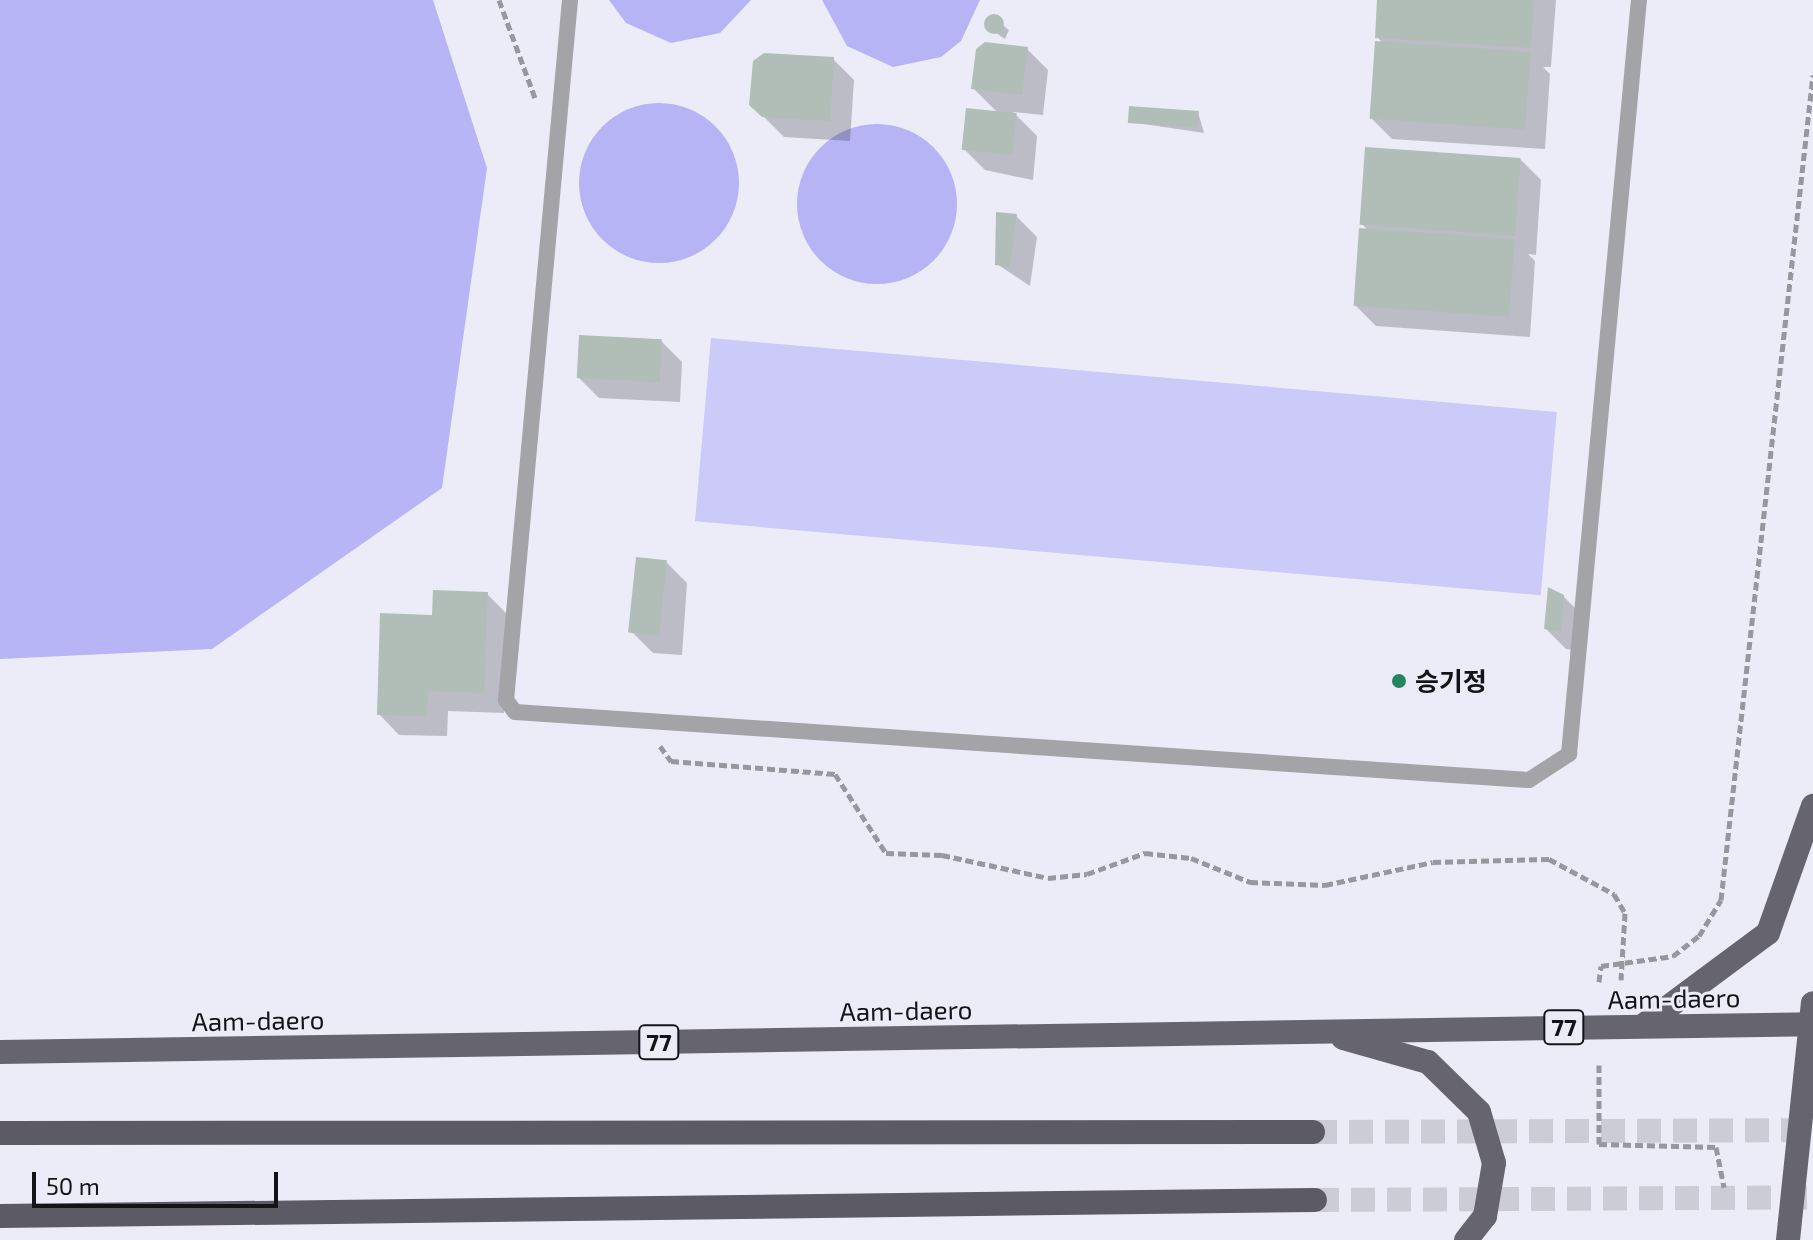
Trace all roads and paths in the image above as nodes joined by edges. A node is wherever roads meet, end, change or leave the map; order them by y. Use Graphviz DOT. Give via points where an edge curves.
graph roads {
  1 [pos="499,0"];
  2 [pos="570,0"];
  3 [pos="1639,0"];
  4 [pos="1813,75"];
  5 [pos="538,106"];
  6 [pos="657,741"];
  7 [pos="1813,806"];
  8 [pos="1623,964"];
  9 [pos="1621,980"];
  10 [pos="1599,982"];
  11 [pos="1812,1017"];
  12 [pos="1643,1026"];
  13 [pos="1318,1031"];
  14 [pos="0,1052"];
  15 [pos="1599,1065"];
  16 [pos="1313,1132"];
  17 [pos="0,1133"];
  18 [pos="1724,1187"];
  19 [pos="1315,1200"];
  20 [pos="0,1216"];
  21 [pos="1466,1240"];
  22 [pos="1788,1240"];
  1 -- 5 [label="path"];
  2 -- 3 [label="lane" via="506,700 515,712 1529,780 1569,754"];
  4 -- 8 [label="path" via="1721,900 1699,936 1673,956"];
  6 -- 8 [label="path" via="671,761 835,774 886,853 942,855 1048,878 1087,874 1145,853 1191,858 1250,882 1325,885 1433,862 1549,859 1614,894 1625,913"];
  7 -- 12 [label="main road" via="1768,933"];
  8 -- 9 [label="path"];
  8 -- 10 [label="path" via="1601,966"];
  11 -- 12 [label="main road, Aam-daero / 77"];
  11 -- 22 [label="main road"];
  12 -- 13 [label="main road, Aam-daero / 77"];
  13 -- 14 [label="main road, Aam-daero / 77"];
  13 -- 21 [label="main road" via="1428,1062 1479,1112 1494,1163 1485,1216"];
  15 -- 18 [label="path" via="1599,1144 1716,1147"];
  16 -- 17 [label="highway"];
  19 -- 20 [label="highway"];
}
